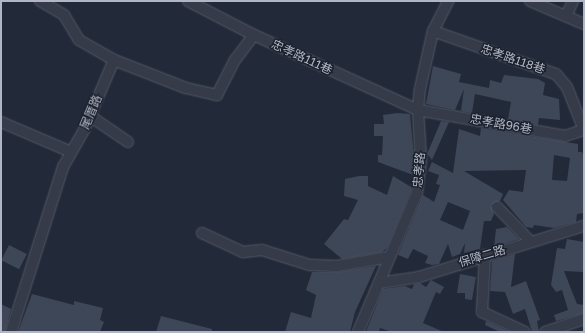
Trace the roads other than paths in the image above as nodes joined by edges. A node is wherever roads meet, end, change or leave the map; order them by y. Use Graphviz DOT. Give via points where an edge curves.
graph roads {
  1 [pos="40,1"];
  2 [pos="188,1"];
  3 [pos="448,1"];
  4 [pos="530,1"];
  5 [pos="573,1"];
  6 [pos="566,16"];
  7 [pos="584,24"];
  8 [pos="434,31"];
  9 [pos="254,35"];
  10 [pos="114,60"];
  11 [pos="418,110"];
  12 [pos="90,116"];
  13 [pos="1,122"];
  14 [pos="584,130"];
  15 [pos="128,142"];
  16 [pos="69,151"];
  17 [pos="497,207"];
  18 [pos="584,226"];
  19 [pos="202,233"];
  20 [pos="531,242"];
  21 [pos="484,255"];
  22 [pos="389,257"];
  23 [pos="379,283"];
  24 [pos="584,319"];
  25 [pos="10,332"];
  26 [pos="358,332"];
  27 [pos="525,332"];
  28 [pos="545,332"];
  1 -- 10 [label="street" via="64,15 78,40"];
  2 -- 9 [label="street, 忠孝路111巷"];
  3 -- 8 [label="street, 忠孝路"];
  4 -- 6 [label="street"];
  5 -- 6 [label="street"];
  6 -- 7 [label="street"];
  8 -- 11 [label="street, 忠孝路"];
  8 -- 14 [label="street, 忠孝路118巷" via="556,74 567,87"];
  9 -- 10 [label="street" via="235,60 217,95 186,88"];
  9 -- 11 [label="street, 忠孝路111巷"];
  10 -- 12 [label="street, 尾厝路"];
  11 -- 14 [label="street, 忠孝路96巷" via="565,136"];
  11 -- 22 [label="street, 忠孝路" via="421,160 417,193"];
  12 -- 15 [label="street"];
  12 -- 16 [label="street, 尾厝路" via="78,141"];
  13 -- 16 [label="street"];
  16 -- 25 [label="street, 尾厝路"];
  17 -- 20 [label="street"];
  18 -- 20 [label="street, 保障二路"];
  19 -- 22 [label="street" via="243,252 262,250 310,265 337,266"];
  20 -- 21 [label="street, 保障二路"];
  21 -- 23 [label="street, 保障二路" via="419,276"];
  21 -- 27 [label="street" via="482,312"];
  22 -- 23 [label="street, 忠孝路"];
  23 -- 26 [label="street, 忠孝路"];
  24 -- 28 [label="street"];
}
